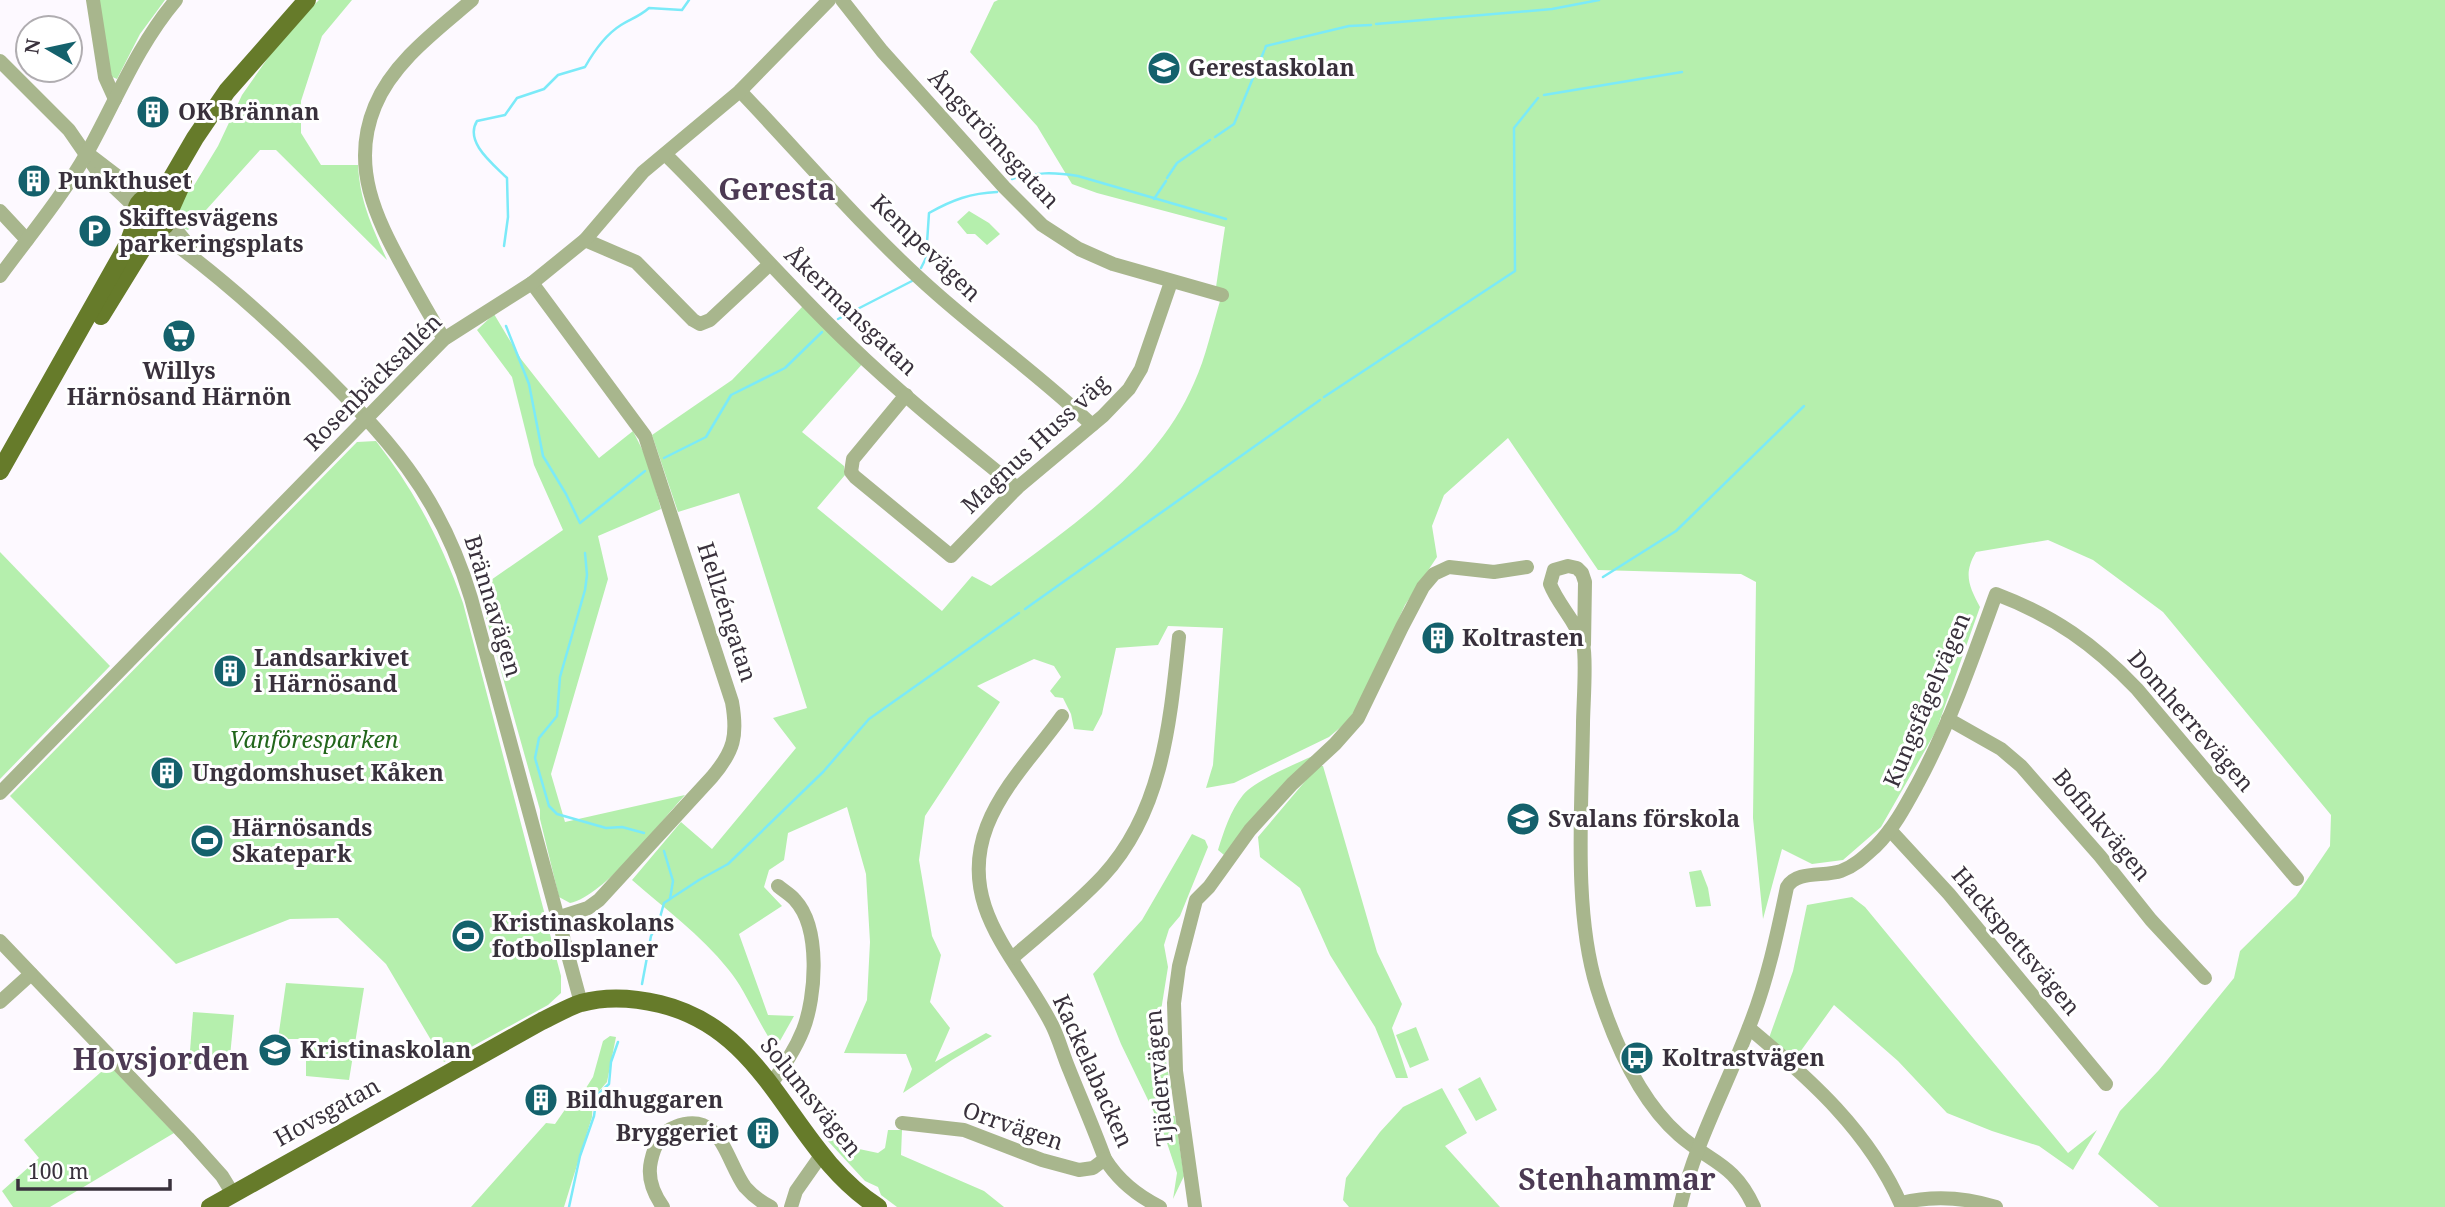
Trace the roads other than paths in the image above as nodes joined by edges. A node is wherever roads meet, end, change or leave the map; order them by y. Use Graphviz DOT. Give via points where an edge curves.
graph roads {
  1 [pos="93,0"];
  2 [pos="176,0"];
  3 [pos="307,0"];
  4 [pos="472,0"];
  5 [pos="829,0"];
  6 [pos="842,0"];
  7 [pos="0,61"];
  8 [pos="740,91"];
  9 [pos="116,99"];
  10 [pos="87,153"];
  11 [pos="666,155"];
  12 [pos="0,211"];
  13 [pos="153,214"];
  14 [pos="27,240"];
  15 [pos="585,240"];
  16 [pos="769,265"];
  17 [pos="0,276"];
  18 [pos="1171,282"];
  19 [pos="532,283"];
  20 [pos="1222,295"];
  21 [pos="444,339"];
  22 [pos="906,396"];
  23 [pos="367,417"];
  24 [pos="1092,425"];
  25 [pos="0,471"];
  26 [pos="1017,488"];
  27 [pos="1527,566"];
  28 [pos="1996,594"];
  29 [pos="1179,637"];
  30 [pos="1584,645"];
  31 [pos="1062,716"];
  32 [pos="1948,719"];
  33 [pos="0,793"];
  34 [pos="1889,830"];
  35 [pos="2297,879"];
  36 [pos="778,886"];
  37 [pos="557,918"];
  38 [pos="0,940"];
  39 [pos="1012,958"];
  40 [pos="31,974"];
  41 [pos="2205,978"];
  42 [pos="0,1002"];
  43 [pos="581,1003"];
  44 [pos="1749,1028"];
  45 [pos="2106,1084"];
  46 [pos="770,1085"];
  47 [pos="902,1123"];
  48 [pos="1697,1148"];
  49 [pos="822,1154"];
  50 [pos="1105,1159"];
  51 [pos="233,1194"];
  52 [pos="1902,1205"];
  53 [pos="210,1207"];
  54 [pos="663,1207"];
  55 [pos="771,1207"];
  56 [pos="791,1207"];
  57 [pos="877,1207"];
  58 [pos="1160,1207"];
  59 [pos="1195,1207"];
  60 [pos="1680,1207"];
  61 [pos="1754,1207"];
  62 [pos="1996,1207"];
  1 -- 9 [label="street" via="105,78"];
  2 -- 9 [label="street" via="138,53"];
  3 -- 13 [label="main road" via="243,76 182,184"];
  4 -- 21 [label="street" via="406,61 384,90 374,107 365,154 376,215"];
  5 -- 8 [label="street, Rosenbäcksallén"];
  6 -- 18 [label="street, Ångströmsgatan" via="882,51 1042,225 1079,249"];
  7 -- 10 [label="street, Brännavägen"];
  8 -- 11 [label="street, Rosenbäcksallén"];
  8 -- 24 [label="street, Kempevägen" via="900,260"];
  9 -- 10 [label="street"];
  10 -- 13 [label="street, Brännavägen"];
  10 -- 14 [label="street" via="58,202"];
  11 -- 15 [label="street, Rosenbäcksallén" via="643,172"];
  11 -- 16 [label="street, Åkermansgatan"];
  12 -- 14 [label="street"];
  13 -- 23 [label="street, Brännavägen"];
  13 -- 25 [label="main road" via="128,244"];
  14 -- 17 [label="street"];
  15 -- 16 [label="street" via="636,262 700,324"];
  15 -- 19 [label="street, Rosenbäcksallén"];
  16 -- 22 [label="street, Åkermansgatan"];
  18 -- 20 [label="street, Ångströmsgatan"];
  18 -- 24 [label="street, Magnus Huss väg" via="1141,369 1129,389"];
  19 -- 21 [label="street, Rosenbäcksallén"];
  19 -- 37 [label="street, Hellzéngatan" via="645,436 732,702 735,732 721,766 607,893 588,908"];
  21 -- 23 [label="street, Rosenbäcksallén"];
  22 -- 26 [label="street, Åkermansgatan"];
  22 -- 26 [label="street, Magnus Huss väg" via="853,459 855,477 951,555"];
  23 -- 33 [label="street, Rosenbäcksallén"];
  23 -- 37 [label="street, Brännavägen" via="420,485 461,565"];
  24 -- 26 [label="street, Magnus Huss väg"];
  27 -- 59 [label="street, Tjädervägen" via="1494,572 1449,567 1434,574 1423,587 1358,718 1292,783 1197,898 1174,1003 1176,1071"];
  28 -- 32 [label="street, Kungsfågelvägen"];
  28 -- 35 [label="street, Domherrevägen" via="2060,623 2109,659"];
  29 -- 39 [label="street" via="1159,770 1136,829 1103,876"];
  30 -- 30 [label="street" via="1585,582 1577,568 1559,567 1550,584"];
  30 -- 48 [label="street" via="1581,870 1596,985 1625,1060 1643,1090 1659,1114"];
  31 -- 39 [label="street, Kackelabacken" via="996,807 980,851 979,893 985,914"];
  32 -- 34 [label="street, Kungsfågelvägen" via="1922,776"];
  32 -- 41 [label="street, Bofinkvägen" via="2021,766"];
  34 -- 44 [label="street, Kungsfågelvägen" via="1852,866 1791,881"];
  34 -- 45 [label="street, Hackspettsvägen" via="1949,894"];
  36 -- 46 [label="street" via="802,911 814,968 804,1028"];
  37 -- 43 [label="street, Brännavägen"];
  38 -- 40 [label="street"];
  39 -- 50 [label="street, Kackelabacken" via="1053,1026"];
  40 -- 42 [label="street"];
  40 -- 51 [label="street" via="188,1138"];
  43 -- 46 [label="main road, Solumsvägen" via="634,999 695,1016 745,1052"];
  43 -- 51 [label="main road, Hovsgatan"];
  44 -- 48 [label="street"];
  44 -- 52 [label="street" via="1819,1088 1848,1120"];
  46 -- 49 [label="main road, Solumsvägen"];
  47 -- 50 [label="street, Orrvägen" via="964,1130 1066,1168 1093,1168"];
  48 -- 60 [label="street"];
  48 -- 61 [label="street" via="1727,1167"];
  49 -- 56 [label="street" via="796,1191"];
  49 -- 57 [label="main road, Solumsvägen"];
  50 -- 58 [label="street, Kackelabacken" via="1143,1199"];
  51 -- 53 [label="main road, Hovsgatan"];
  52 -- 62 [label="street" via="1946,1197"];
  54 -- 55 [label="street" via="651,1185 651,1158 666,1132 687,1124 706,1127 718,1137 745,1186"];
}
